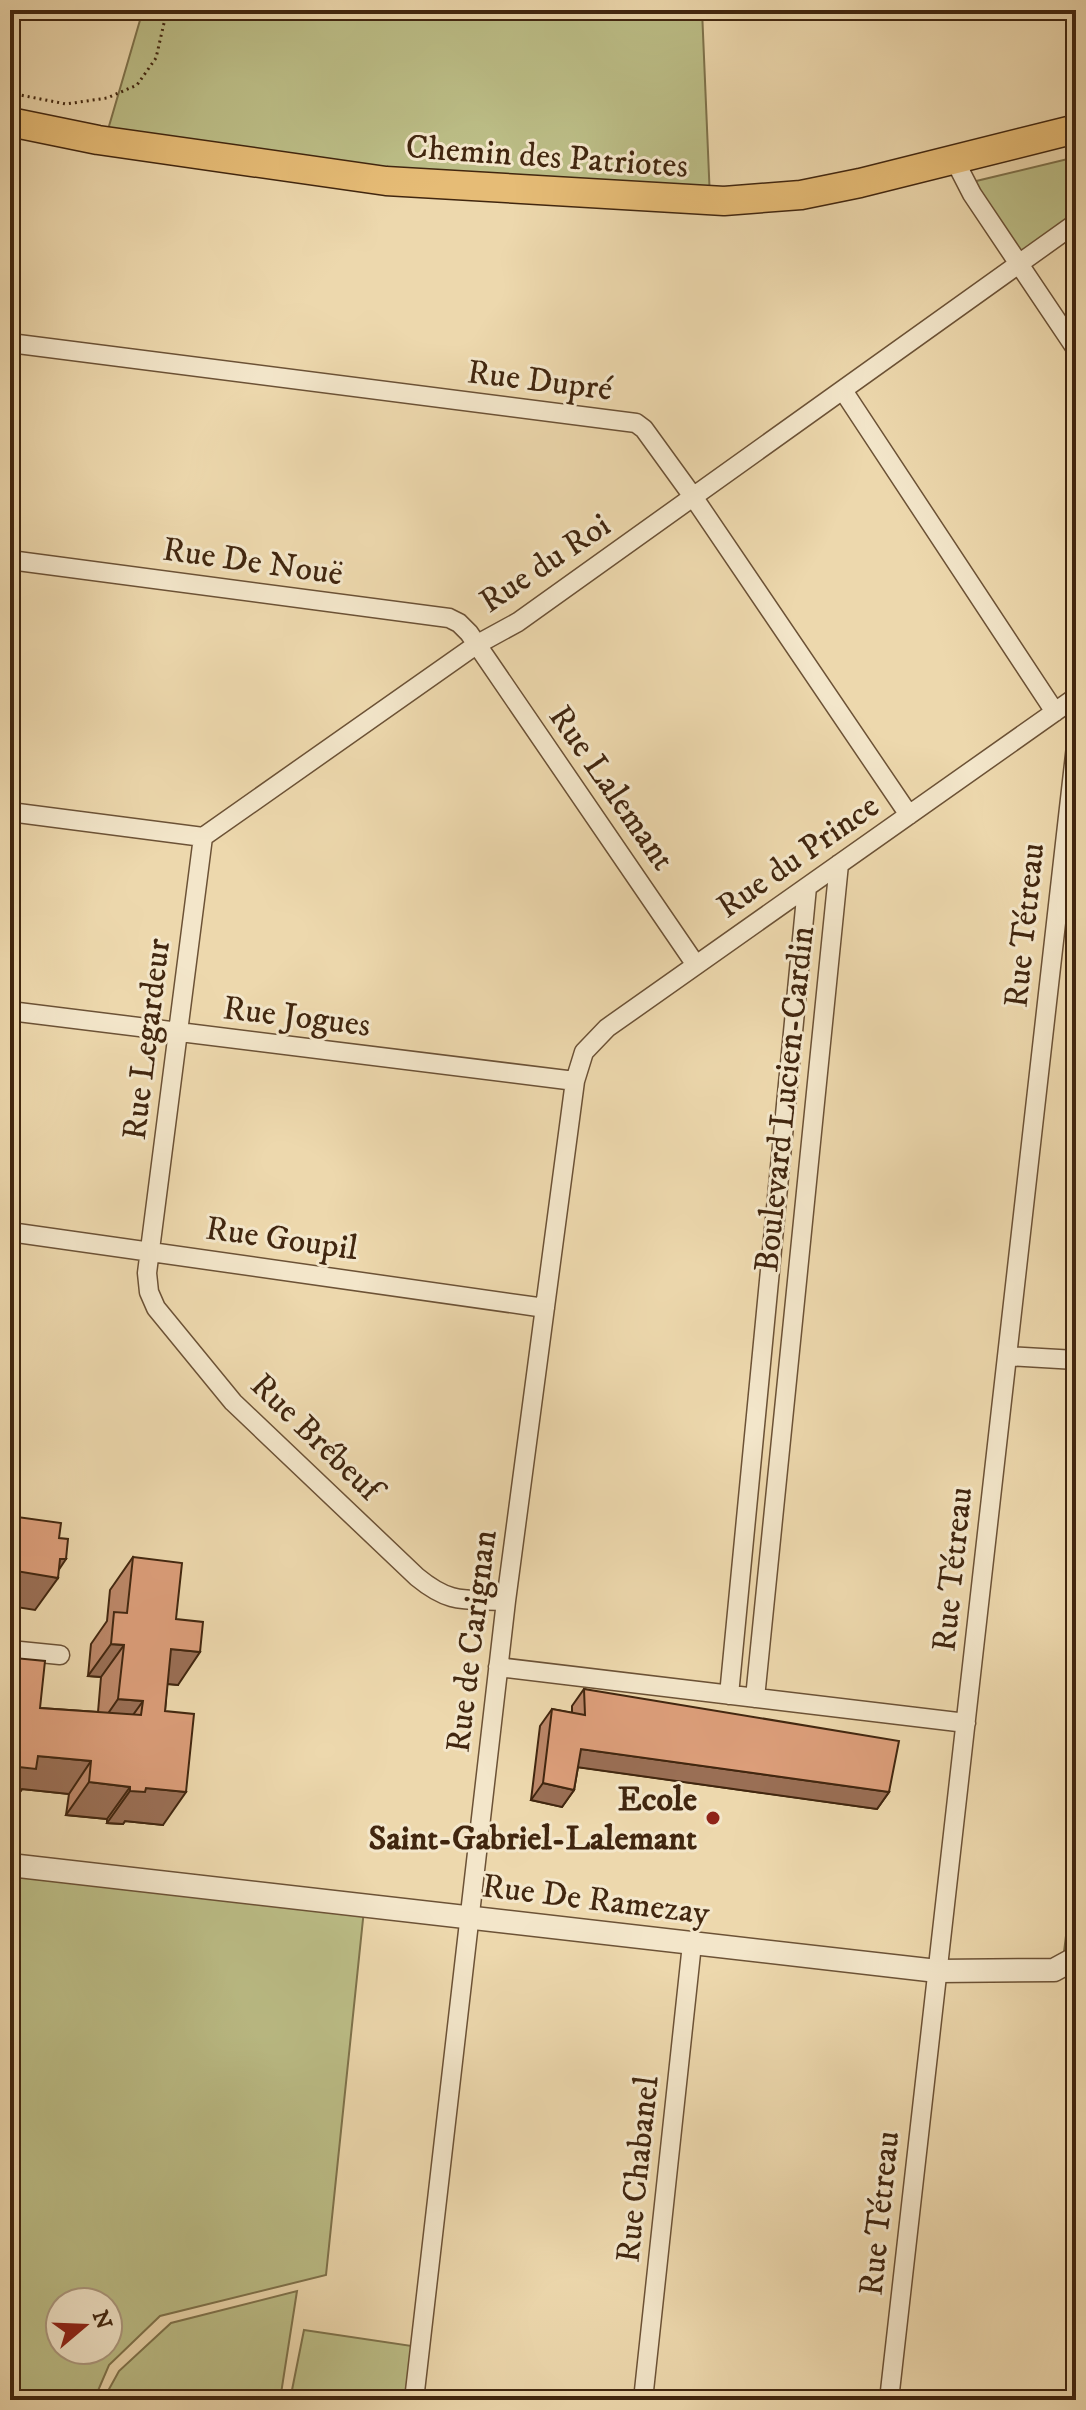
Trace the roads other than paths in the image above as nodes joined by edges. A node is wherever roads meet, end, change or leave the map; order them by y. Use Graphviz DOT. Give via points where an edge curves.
graph roads {
  1 [pos="10,122"];
  2 [pos="1076,129"];
  3 [pos="955,161"];
  4 [pos="1076,223"];
  5 [pos="1018,264"];
  6 [pos="10,343"];
  7 [pos="1076,349"];
  8 [pos="844,392"];
  9 [pos="694,498"];
  10 [pos="10,560"];
  11 [pos="476,645"];
  12 [pos="1076,697"];
  13 [pos="1055,712"];
  14 [pos="1076,746"];
  15 [pos="10,812"];
  16 [pos="909,815"];
  17 [pos="203,837"];
  18 [pos="839,864"];
  19 [pos="807,887"];
  20 [pos="696,965"];
  21 [pos="10,1011"];
  22 [pos="178,1033"];
  23 [pos="575,1081"];
  24 [pos="785,1115"];
  25 [pos="814,1118"];
  26 [pos="10,1232"];
  27 [pos="150,1250"];
  28 [pos="768,1288"];
  29 [pos="796,1292"];
  30 [pos="545,1308"];
  31 [pos="1007,1356"];
  32 [pos="1076,1360"];
  33 [pos="749,1484"];
  34 [pos="777,1487"];
  35 [pos="506,1601"];
  36 [pos="10,1650"];
  37 [pos="60,1655"];
  38 [pos="498,1667"];
  39 [pos="729,1695"];
  40 [pos="755,1698"];
  41 [pos="966,1723"];
  42 [pos="10,1865"];
  43 [pos="470,1917"];
  44 [pos="692,1944"];
  45 [pos="1076,1958"];
  46 [pos="937,1971"];
  47 [pos="414,2400"];
  48 [pos="643,2400"];
  49 [pos="889,2400"];
  1 -- 3 [label="main road, Chemin des Patriotes" via="98,140 386,181 689,200 801,195"];
  2 -- 3 [label="main road, Chemin des Patriotes"];
  3 -- 5 [label="street"];
  4 -- 5 [label="street, Rue du Roi"];
  5 -- 7 [label="street"];
  5 -- 8 [label="street, Rue du Roi"];
  6 -- 9 [label="street, Rue Dupré" via="625,421 644,429"];
  8 -- 9 [label="street, Rue du Roi"];
  8 -- 13 [label="street"];
  9 -- 11 [label="street, Rue du Roi" via="518,622"];
  9 -- 16 [label="street, Rue Dupré"];
  10 -- 11 [label="street, Rue De Nouë" via="449,618"];
  11 -- 17 [label="street, Rue du Roi"];
  11 -- 20 [label="street, Rue Lalemant"];
  12 -- 13 [label="street, Rue du Prince"];
  13 -- 16 [label="street, Rue du Prince"];
  14 -- 31 [label="street, Rue Tétreau"];
  15 -- 17 [label="street"];
  16 -- 18 [label="street, Rue du Prince"];
  17 -- 22 [label="street, Rue Legardeur"];
  18 -- 19 [label="street, Rue du Prince"];
  18 -- 25 [label="street, Boulevard Lucien-Cardin"];
  19 -- 20 [label="street, Rue du Prince"];
  19 -- 24 [label="street, Boulevard Lucien-Cardin"];
  20 -- 23 [label="street, Rue du Prince" via="607,1028 584,1052"];
  21 -- 22 [label="street, Rue Jogues"];
  22 -- 23 [label="street, Rue Jogues"];
  22 -- 27 [label="street, Rue Legardeur"];
  23 -- 30 [label="street, Rue de Carignan"];
  24 -- 25 [label="street"];
  24 -- 28 [label="street, Boulevard Lucien-Cardin"];
  25 -- 29 [label="street, Boulevard Lucien-Cardin"];
  26 -- 27 [label="street, Rue Goupil"];
  27 -- 30 [label="street, Rue Goupil"];
  27 -- 35 [label="street, Rue Brébeuf" via="147,1273 156,1308 233,1402 434,1591 457,1601"];
  28 -- 29 [label="street, Boulevard Lucien-Cardin"];
  28 -- 33 [label="street, Boulevard Lucien-Cardin"];
  29 -- 34 [label="street, Boulevard Lucien-Cardin"];
  30 -- 35 [label="street, Rue de Carignan"];
  31 -- 32 [label="street"];
  31 -- 41 [label="street, Rue Tétreau"];
  33 -- 34 [label="street"];
  33 -- 39 [label="street, Boulevard Lucien-Cardin"];
  34 -- 40 [label="street, Boulevard Lucien-Cardin"];
  35 -- 38 [label="street, Rue de Carignan"];
  36 -- 37 [label="street"];
  38 -- 39 [label="street"];
  38 -- 43 [label="street, Rue de Carignan"];
  39 -- 40 [label="street"];
  40 -- 41 [label="street"];
  41 -- 46 [label="street, Rue Tétreau"];
  42 -- 43 [label="street, Rue De Ramezay"];
  43 -- 44 [label="street, Rue De Ramezay"];
  43 -- 47 [label="street, Rue de Carignan"];
  44 -- 46 [label="street, Rue De Ramezay"];
  44 -- 48 [label="street, Rue Chabanel"];
  45 -- 46 [label="street, Rue De Ramezay" via="1054,1970"];
  46 -- 49 [label="street, Rue Tétreau"];
}
